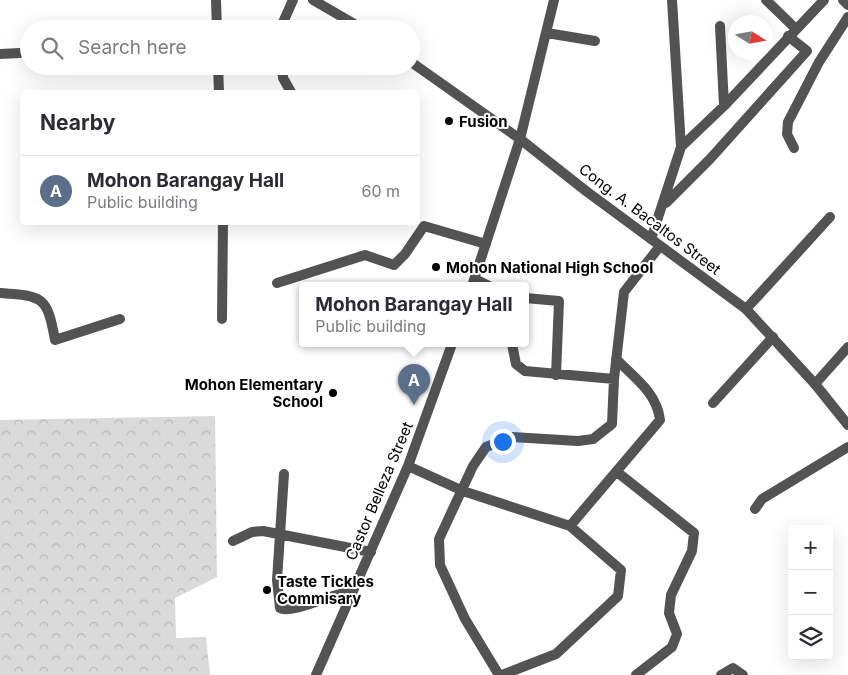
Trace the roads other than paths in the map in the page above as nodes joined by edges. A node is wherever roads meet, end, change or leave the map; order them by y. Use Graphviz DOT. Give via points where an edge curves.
graph roads {
  1 [pos="216,0"];
  2 [pos="293,0"];
  3 [pos="313,0"];
  4 [pos="554,0"];
  5 [pos="672,0"];
  6 [pos="766,0"];
  7 [pos="824,0"];
  8 [pos="843,0"];
  9 [pos="848,5"];
  10 [pos="848,17"];
  11 [pos="217,20"];
  12 [pos="284,20"];
  13 [pos="347,20"];
  14 [pos="720,26"];
  15 [pos="791,32"];
  16 [pos="547,33"];
  17 [pos="595,41"];
  18 [pos="807,51"];
  19 [pos="20,53"];
  20 [pos="0,54"];
  21 [pos="819,62"];
  22 [pos="420,68"];
  23 [pos="218,75"];
  24 [pos="283,75"];
  25 [pos="219,90"];
  26 [pos="290,90"];
  27 [pos="724,106"];
  28 [pos="520,139"];
  29 [pos="681,146"];
  30 [pos="794,148"];
  31 [pos="663,206"];
  32 [pos="830,217"];
  33 [pos="223,225"];
  34 [pos="651,239"];
  35 [pos="486,244"];
  36 [pos="660,246"];
  37 [pos="480,282"];
  38 [pos="277,283"];
  39 [pos="0,293"];
  40 [pos="529,298"];
  41 [pos="746,309"];
  42 [pos="222,318"];
  43 [pos="120,319"];
  44 [pos="774,337"];
  45 [pos="848,346"];
  46 [pos="451,347"];
  47 [pos="513,347"];
  48 [pos="616,359"];
  49 [pos="556,375"];
  50 [pos="614,379"];
  51 [pos="815,384"];
  52 [pos="713,403"];
  53 [pos="848,425"];
  54 [pos="848,446"];
  55 [pos="408,466"];
  56 [pos="617,472"];
  57 [pos="284,474"];
  58 [pos="463,491"];
  59 [pos="755,509"];
  60 [pos="570,526"];
  61 [pos="280,535"];
  62 [pos="233,541"];
  63 [pos="371,552"];
  64 [pos="353,591"];
  65 [pos="316,675"];
  66 [pos="501,675"];
  67 [pos="636,675"];
  68 [pos="720,675"];
  69 [pos="743,675"];
  1 -- 11 [label="street"];
  2 -- 12 [label="street"];
  3 -- 13 [label="street"];
  4 -- 16 [label="street"];
  5 -- 29 [label="street"];
  6 -- 15 [label="street"];
  7 -- 15 [label="street"];
  8 -- 9 [label="street"];
  10 -- 21 [label="street"];
  14 -- 27 [label="street"];
  15 -- 18 [label="street"];
  15 -- 27 [label="street"];
  16 -- 17 [label="street"];
  16 -- 28 [label="street"];
  18 -- 21 [label="street"];
  18 -- 31 [label="street"];
  19 -- 20 [label="street"];
  21 -- 30 [label="street" via="788,122 787,134"];
  22 -- 28 [label="street, Cong. A. Bacaltos Street"];
  23 -- 25 [label="street"];
  24 -- 26 [label="street"];
  27 -- 29 [label="street"];
  28 -- 34 [label="street, Cong. A. Bacaltos Street"];
  28 -- 35 [label="street"];
  29 -- 31 [label="street"];
  31 -- 34 [label="street"];
  32 -- 41 [label="street"];
  33 -- 42 [label="street"];
  34 -- 36 [label="street, Cong. A. Bacaltos Street"];
  35 -- 37 [label="street"];
  35 -- 38 [label="street" via="424,226 394,266 365,255"];
  36 -- 41 [label="street, Cong. A. Bacaltos Street"];
  36 -- 48 [label="street" via="624,292"];
  39 -- 43 [label="street" via="31,295 43,301 50,313 55,340"];
  40 -- 49 [label="street" via="559,301"];
  41 -- 44 [label="street, Cong. A. Bacaltos Street"];
  44 -- 51 [label="street, Cong. A. Bacaltos Street"];
  44 -- 52 [label="street"];
  45 -- 51 [label="street"];
  46 -- 55 [label="street, Castor Belleza Street"];
  47 -- 49 [label="street" via="520,368"];
  48 -- 50 [label="street"];
  48 -- 56 [label="street" via="654,398 660,420"];
  49 -- 50 [label="street"];
  50 -- 58 [label="street" via="612,424 594,439 512,437 486,447 473,466"];
  51 -- 53 [label="street, Cong. A. Bacaltos Street"];
  54 -- 59 [label="street" via="770,494"];
  55 -- 58 [label="street"];
  55 -- 63 [label="street, Castor Belleza Street"];
  56 -- 60 [label="street"];
  56 -- 67 [label="street" via="694,533 692,551 671,594 669,613 677,634 672,647"];
  57 -- 61 [label="street"];
  58 -- 60 [label="street"];
  58 -- 66 [label="street" via="439,539 440,565 465,619"];
  60 -- 66 [label="street" via="621,570 618,596 556,654"];
  61 -- 62 [label="street" via="257,532"];
  61 -- 63 [label="street"];
  61 -- 64 [label="street" via="277,602 281,610"];
  63 -- 64 [label="street, Castor Belleza Street"];
  64 -- 65 [label="street, Castor Belleza Street"];
  68 -- 69 [label="street" via="733,668"];
}
